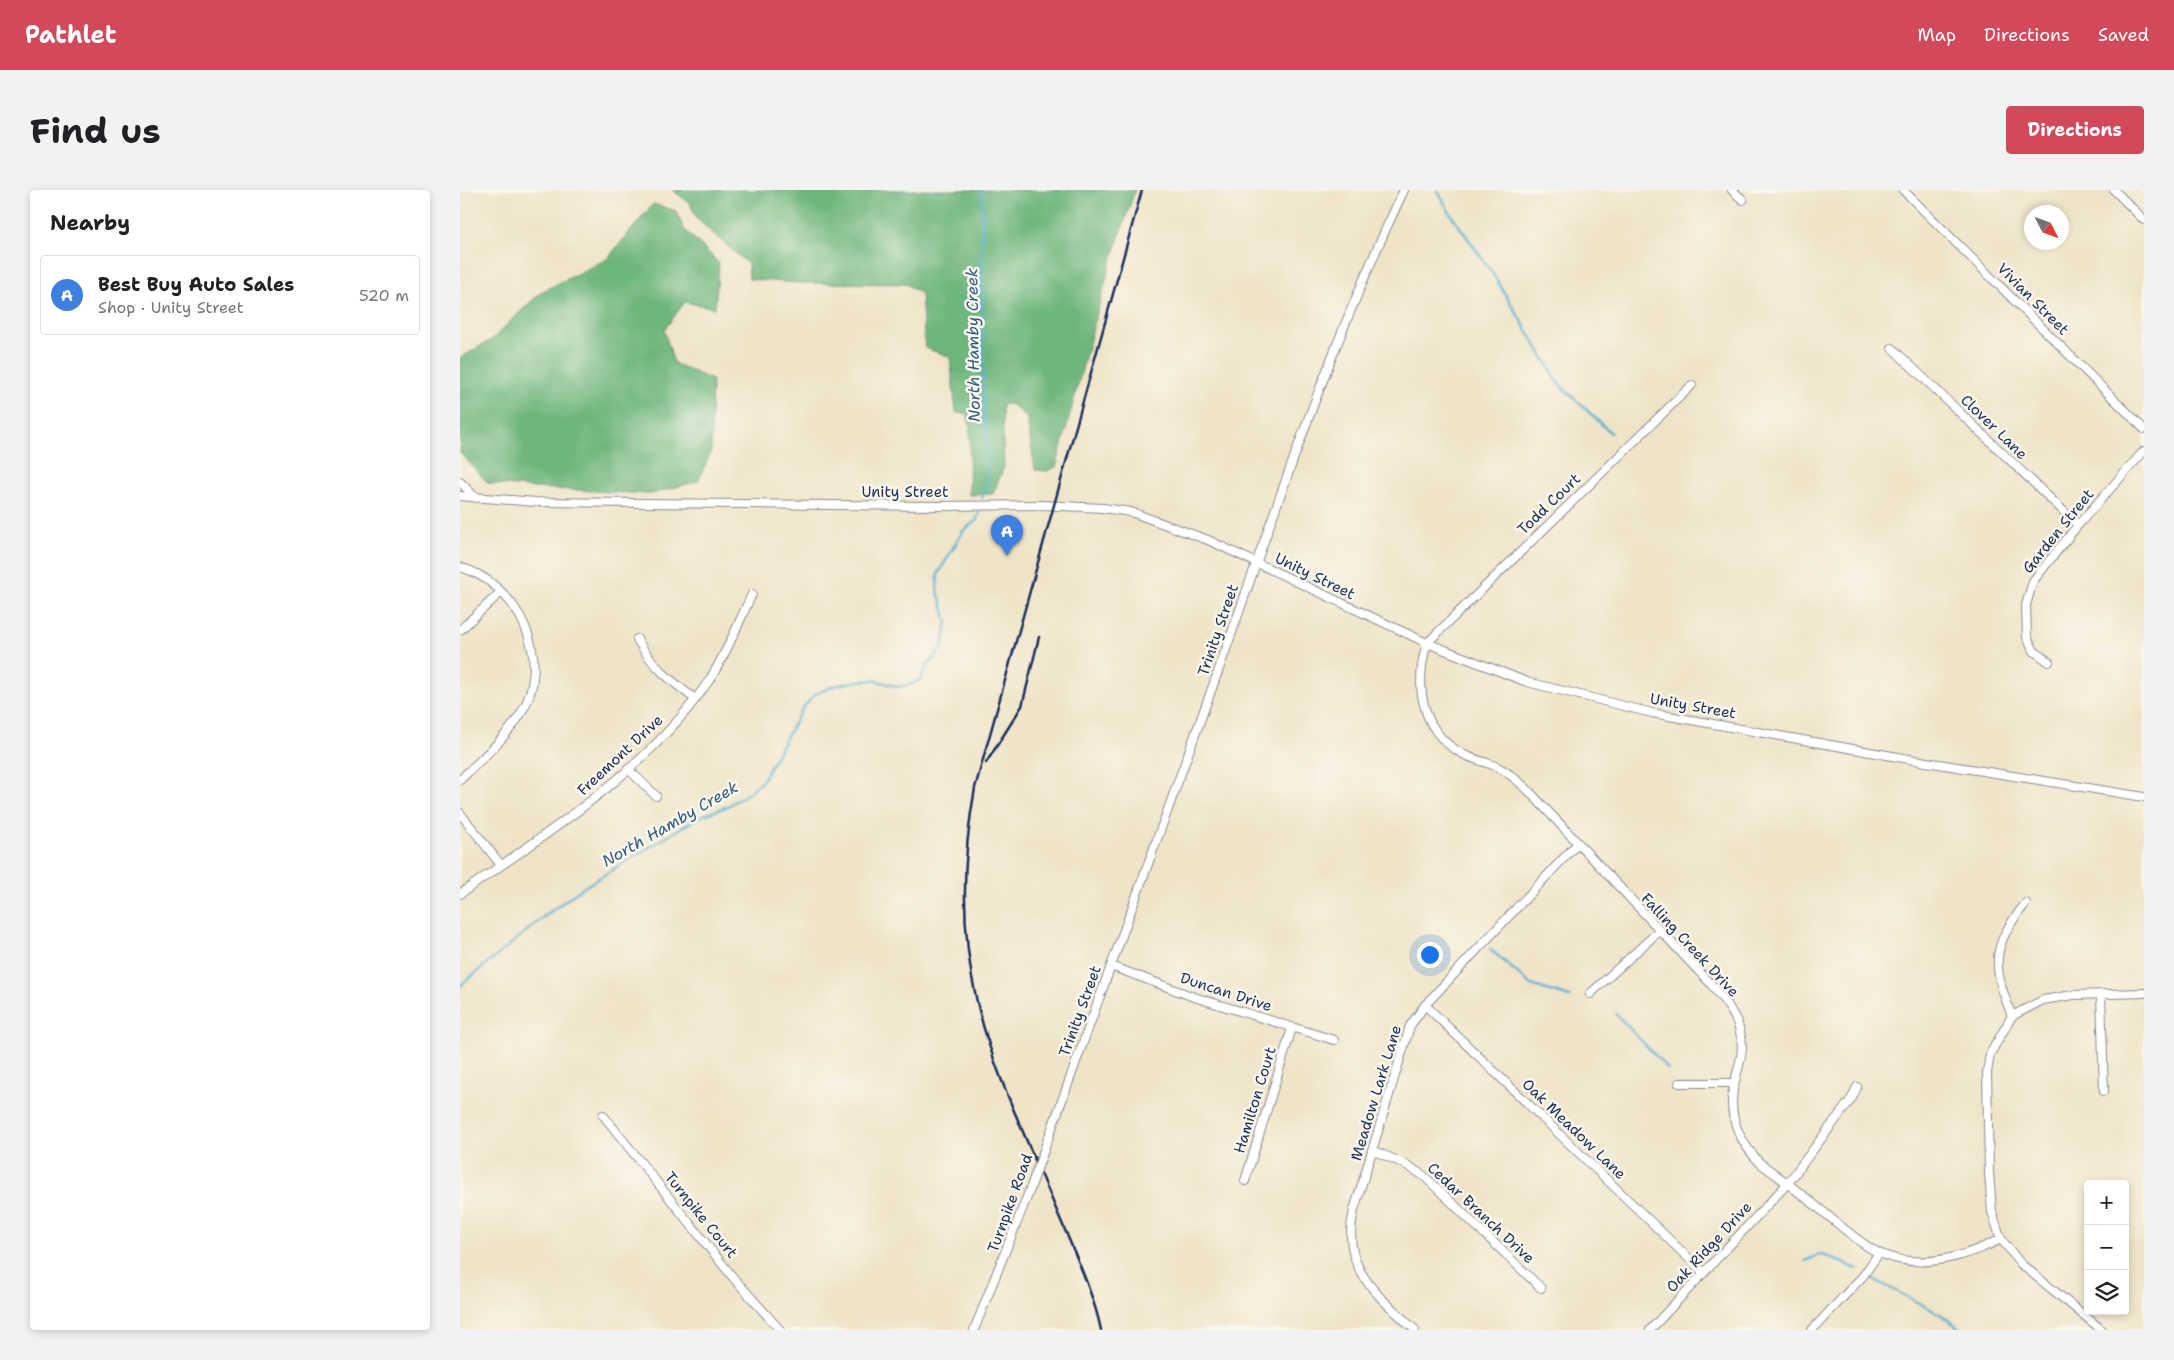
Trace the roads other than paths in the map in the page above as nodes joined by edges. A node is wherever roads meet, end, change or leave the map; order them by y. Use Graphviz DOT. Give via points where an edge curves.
graph roads {
  1 [pos="1404,190"];
  2 [pos="1732,190"];
  3 [pos="1903,190"];
  4 [pos="2114,190"];
  5 [pos="1743,200"];
  6 [pos="2144,220"];
  7 [pos="1892,348"];
  8 [pos="1692,385"];
  9 [pos="2144,428"];
  10 [pos="2144,451"];
  11 [pos="460,482"];
  12 [pos="460,496"];
  13 [pos="476,498"];
  14 [pos="2078,525"];
  15 [pos="1256,562"];
  16 [pos="460,567"];
  17 [pos="501,592"];
  18 [pos="752,594"];
  19 [pos="460,630"];
  20 [pos="637,639"];
  21 [pos="1426,644"];
  22 [pos="2049,662"];
  23 [pos="695,699"];
  24 [pos="628,769"];
  25 [pos="460,780"];
  26 [pos="656,796"];
  27 [pos="2144,797"];
  28 [pos="460,813"];
  29 [pos="1577,844"];
  30 [pos="501,865"];
  31 [pos="460,894"];
  32 [pos="2026,903"];
  33 [pos="1659,931"];
  34 [pos="1111,966"];
  35 [pos="2144,993"];
  36 [pos="1590,994"];
  37 [pos="2101,995"];
  38 [pos="1425,1005"];
  39 [pos="2012,1016"];
  40 [pos="1292,1028"];
  41 [pos="1334,1040"];
  42 [pos="1679,1083"];
  43 [pos="1734,1083"];
  44 [pos="1068,1084"];
  45 [pos="1857,1087"];
  46 [pos="2104,1091"];
  47 [pos="603,1115"];
  48 [pos="1372,1150"];
  49 [pos="1245,1181"];
  50 [pos="1788,1183"];
  51 [pos="2001,1239"];
  52 [pos="1879,1253"];
  53 [pos="1704,1273"];
  54 [pos="1541,1288"];
  55 [pos="780,1330"];
  56 [pos="974,1330"];
  57 [pos="1414,1330"];
  58 [pos="1650,1330"];
  59 [pos="1812,1330"];
  60 [pos="2102,1330"];
  1 -- 15 [label="street, Trinity Street" via="1324,374"];
  2 -- 5 [label="street"];
  3 -- 9 [label="street, Vivian Street"];
  4 -- 6 [label="street"];
  7 -- 14 [label="street, Clover Lane"];
  8 -- 21 [label="street, Todd Court"];
  10 -- 14 [label="street, Garden Street"];
  11 -- 13 [label="street"];
  12 -- 13 [label="street, Unity Street"];
  13 -- 15 [label="street, Unity Street" via="536,502 1103,508 1158,520"];
  14 -- 22 [label="street, Garden Street" via="2041,570 2028,593 2027,637 2034,651"];
  15 -- 21 [label="street, Unity Street"];
  15 -- 34 [label="street, Trinity Street"];
  16 -- 17 [label="street" via="486,578"];
  17 -- 19 [label="street"];
  17 -- 25 [label="street" via="524,618 532,645 534,673 530,696 520,716"];
  18 -- 23 [label="street, Freemont Drive" via="718,666"];
  20 -- 23 [label="street" via="647,658"];
  21 -- 27 [label="street, Unity Street" via="1527,682 1614,705 1918,761"];
  21 -- 29 [label="street, Falling Creek Drive" via="1420,681 1426,716 1436,732 1444,742 1464,755 1498,767 1512,776"];
  23 -- 24 [label="street, Freemont Drive"];
  24 -- 26 [label="street"];
  24 -- 30 [label="street, Freemont Drive" via="600,796"];
  28 -- 30 [label="street"];
  29 -- 33 [label="street, Falling Creek Drive"];
  29 -- 38 [label="street, Meadow Lark Lane"];
  30 -- 31 [label="street, Freemont Drive"];
  32 -- 39 [label="street" via="2012,920 1996,961 1998,982"];
  33 -- 36 [label="street"];
  33 -- 43 [label="street, Falling Creek Drive" via="1710,983 1735,1018 1742,1043"];
  34 -- 40 [label="street, Duncan Drive"];
  34 -- 44 [label="street, Trinity Street"];
  35 -- 37 [label="street"];
  37 -- 39 [label="street" via="2043,1000"];
  37 -- 46 [label="street"];
  38 -- 48 [label="street, Meadow Lark Lane" via="1410,1026"];
  38 -- 53 [label="street, Oak Meadow Lane"];
  39 -- 51 [label="street" via="1990,1054 1987,1073 1992,1212"];
  40 -- 41 [label="street, Duncan Drive"];
  40 -- 49 [label="street, Hamilton Court"];
  42 -- 43 [label="street"];
  43 -- 50 [label="street, Falling Creek Drive" via="1731,1103 1737,1132 1747,1149"];
  44 -- 56 [label="street, Turnpike Road, bridge"];
  45 -- 50 [label="street, Oak Ridge Drive"];
  47 -- 55 [label="street, Turnpike Court"];
  48 -- 54 [label="street, Cedar Branch Drive" via="1424,1176"];
  48 -- 57 [label="street, Meadow Lark Lane" via="1350,1225 1353,1259 1366,1282"];
  50 -- 52 [label="street, Falling Creek Drive" via="1856,1239"];
  50 -- 53 [label="street, Oak Ridge Drive"];
  51 -- 52 [label="street, Falling Creek Drive" via="1982,1249 1937,1261 1911,1261"];
  51 -- 60 [label="street" via="2032,1275"];
  52 -- 59 [label="street" via="1863,1276"];
  53 -- 58 [label="street, Oak Ridge Drive"];
}
